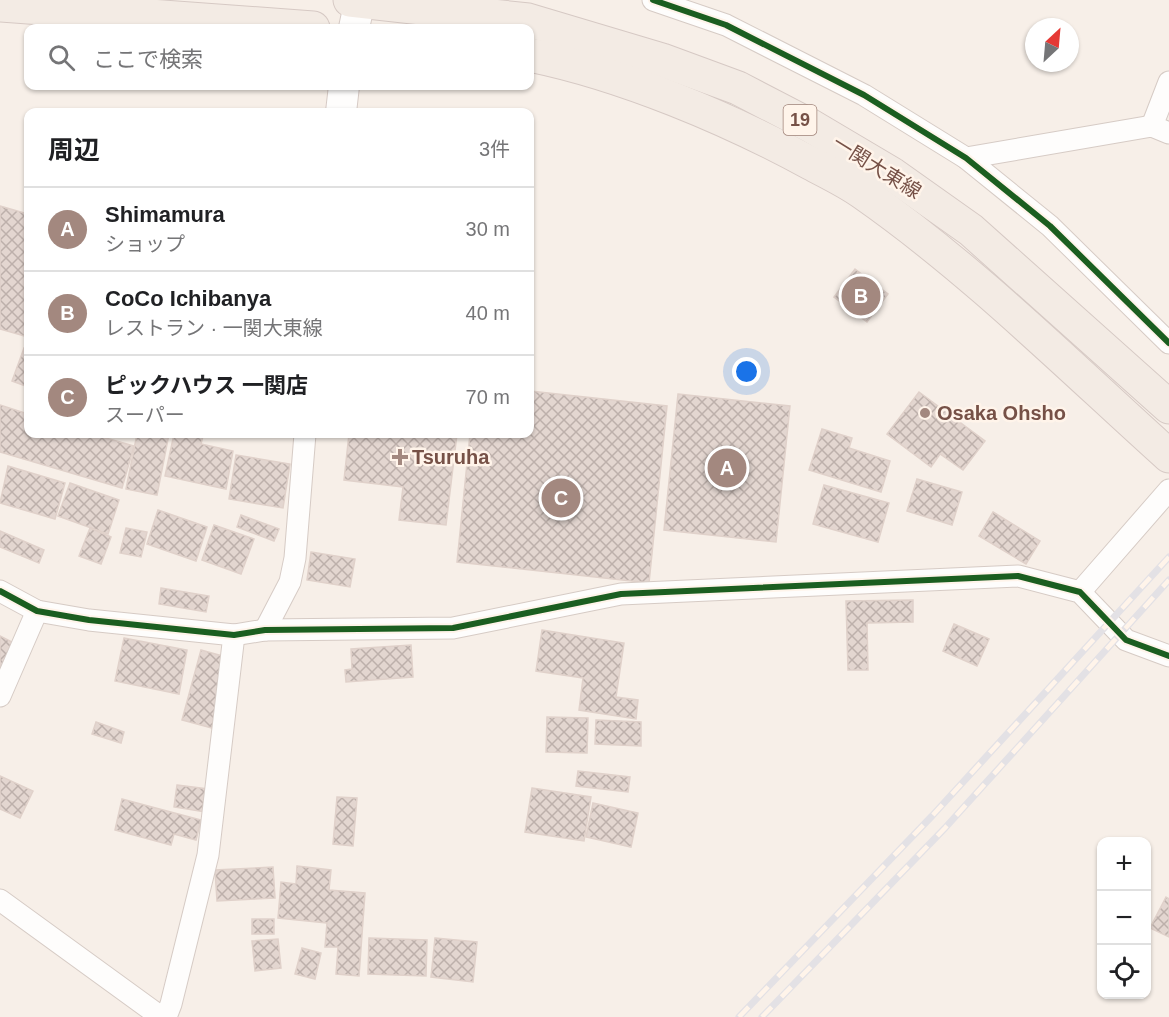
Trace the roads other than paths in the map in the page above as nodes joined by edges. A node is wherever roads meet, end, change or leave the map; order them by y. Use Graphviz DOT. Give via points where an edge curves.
graph roads {
  1 [pos="351,0"];
  2 [pos="360,0"];
  3 [pos="653,0"];
  4 [pos="0,5"];
  5 [pos="259,24"];
  6 [pos="355,24"];
  7 [pos="534,56"];
  8 [pos="1169,82"];
  9 [pos="344,90"];
  10 [pos="341,108"];
  11 [pos="1161,129"];
  12 [pos="966,158"];
  13 [pos="1169,343"];
  14 [pos="1169,407"];
  15 [pos="305,438"];
  16 [pos="1169,456"];
  17 [pos="1169,490"];
  18 [pos="0,591"];
  19 [pos="1080,592"];
  20 [pos="38,611"];
  21 [pos="265,630"];
  22 [pos="234,635"];
  23 [pos="1169,657"];
  24 [pos="0,696"];
  25 [pos="0,900"];
  26 [pos="161,1017"];
  27 [pos="166,1017"];
  1 -- 2 [label="main road, 一関大東線 / 19"];
  2 -- 6 [label="street"];
  2 -- 14 [label="main road, 一関大東線 / 19" via="528,20 662,60 738,88 892,174 971,230"];
  3 -- 12 [label="street" via="737,31 864,95"];
  4 -- 5 [label="main road"];
  7 -- 16 [label="main road, 一関大東線 / 19" via="698,110 771,141 861,191 933,244"];
  8 -- 11 [label="street"];
  9 -- 10 [label="street"];
  11 -- 12 [label="street"];
  12 -- 13 [label="street" via="1050,226"];
  15 -- 21 [label="street" via="295,558 290,582"];
  17 -- 19 [label="street"];
  18 -- 20 [label="street"];
  19 -- 21 [label="street" via="1011,576 621,594 453,628"];
  19 -- 23 [label="street" via="1126,640"];
  20 -- 22 [label="street"];
  20 -- 24 [label="street"];
  21 -- 22 [label="street"];
  22 -- 27 [label="street" via="208,855"];
  25 -- 26 [label="street"];
}
